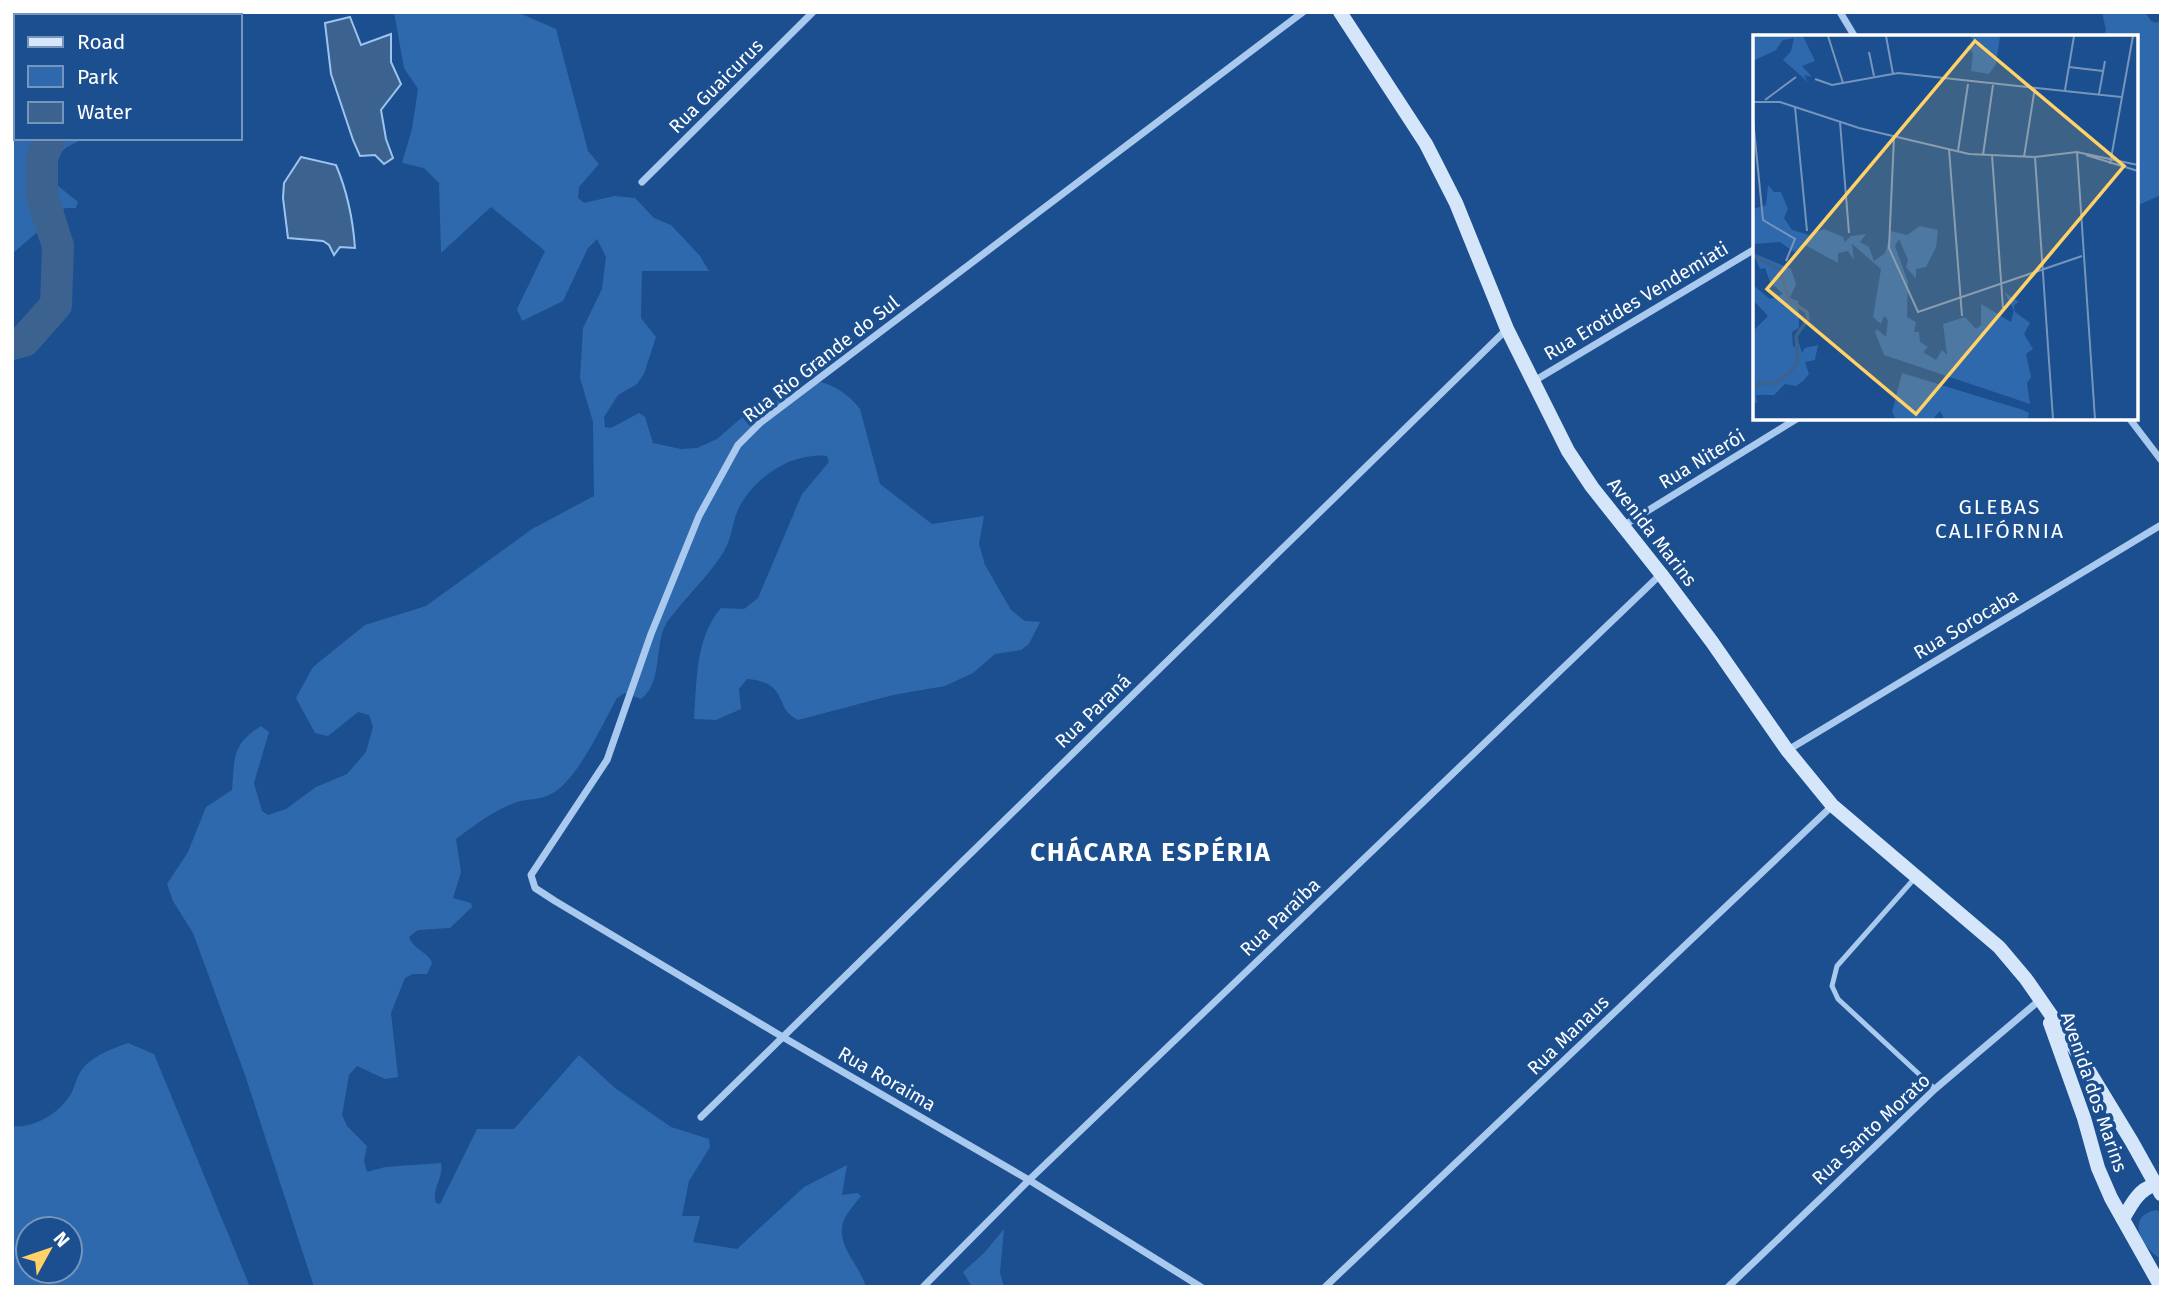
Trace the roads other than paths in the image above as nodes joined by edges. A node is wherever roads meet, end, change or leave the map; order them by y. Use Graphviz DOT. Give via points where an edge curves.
graph roads {
  1 [pos="813,12"];
  2 [pos="1303,12"];
  3 [pos="1340,12"];
  4 [pos="1840,12"];
  5 [pos="1854,35"];
  6 [pos="642,181"];
  7 [pos="1753,249"];
  8 [pos="1507,329"];
  9 [pos="1534,381"];
  10 [pos="1795,420"];
  11 [pos="2131,420"];
  12 [pos="2161,460"];
  13 [pos="2161,525"];
  14 [pos="1622,526"];
  15 [pos="1661,574"];
  16 [pos="1787,750"];
  17 [pos="1832,805"];
  18 [pos="1916,876"];
  19 [pos="555,901"];
  20 [pos="2041,999"];
  21 [pos="782,1036"];
  22 [pos="1935,1089"];
  23 [pos="701,1117"];
  24 [pos="1029,1180"];
  25 [pos="2158,1187"];
  26 [pos="2123,1219"];
  27 [pos="2159,1280"];
  28 [pos="923,1287"];
  29 [pos="1201,1287"];
  30 [pos="1325,1287"];
  31 [pos="1728,1287"];
  1 -- 6 [label="street, Rua Guaicurus"];
  2 -- 19 [label="street, Rua Rio Grande do Sul" via="760,423 738,445 699,516 607,760 531,875 535,888"];
  3 -- 8 [label="street, Avenida Marins" via="1426,144 1456,203"];
  4 -- 5 [label="street"];
  7 -- 9 [label="street, Rua Erotides Vendemiati"];
  8 -- 9 [label="street, Avenida Marins"];
  8 -- 21 [label="street, Rua Paraná"];
  9 -- 14 [label="street, Avenida Marins" via="1567,450"];
  10 -- 14 [label="street, Rua Niterói"];
  11 -- 12 [label="street"];
  13 -- 16 [label="street, Rua Sorocaba"];
  14 -- 15 [label="street, Avenida Marins"];
  15 -- 16 [label="street, Avenida Marins"];
  15 -- 24 [label="street, Rua Paraíba"];
  16 -- 17 [label="street, Avenida Marins"];
  17 -- 18 [label="street, Avenida Marins"];
  17 -- 30 [label="street, Rua Manaus"];
  18 -- 20 [label="street, Avenida Marins" via="1999,947"];
  18 -- 22 [label="lane" via="1838,966 1832,986 1838,999"];
  19 -- 21 [label="street, Rua Roraima"];
  20 -- 22 [label="street, Rua Santo Morato"];
  20 -- 25 [label="street, Avenida dos Marins"];
  20 -- 26 [label="street, Avenida dos Marins" via="2098,1168"];
  21 -- 23 [label="street, Rua Paraná"];
  21 -- 24 [label="street, Rua Roraima"];
  22 -- 31 [label="street, Rua Santo Morato"];
  24 -- 28 [label="street, Rua Paraíba"];
  24 -- 29 [label="street, Rua Roraima"];
  25 -- 26 [label="street" via="2146,1187"];
  26 -- 27 [label="street, Avenida dos Marins"];
}
